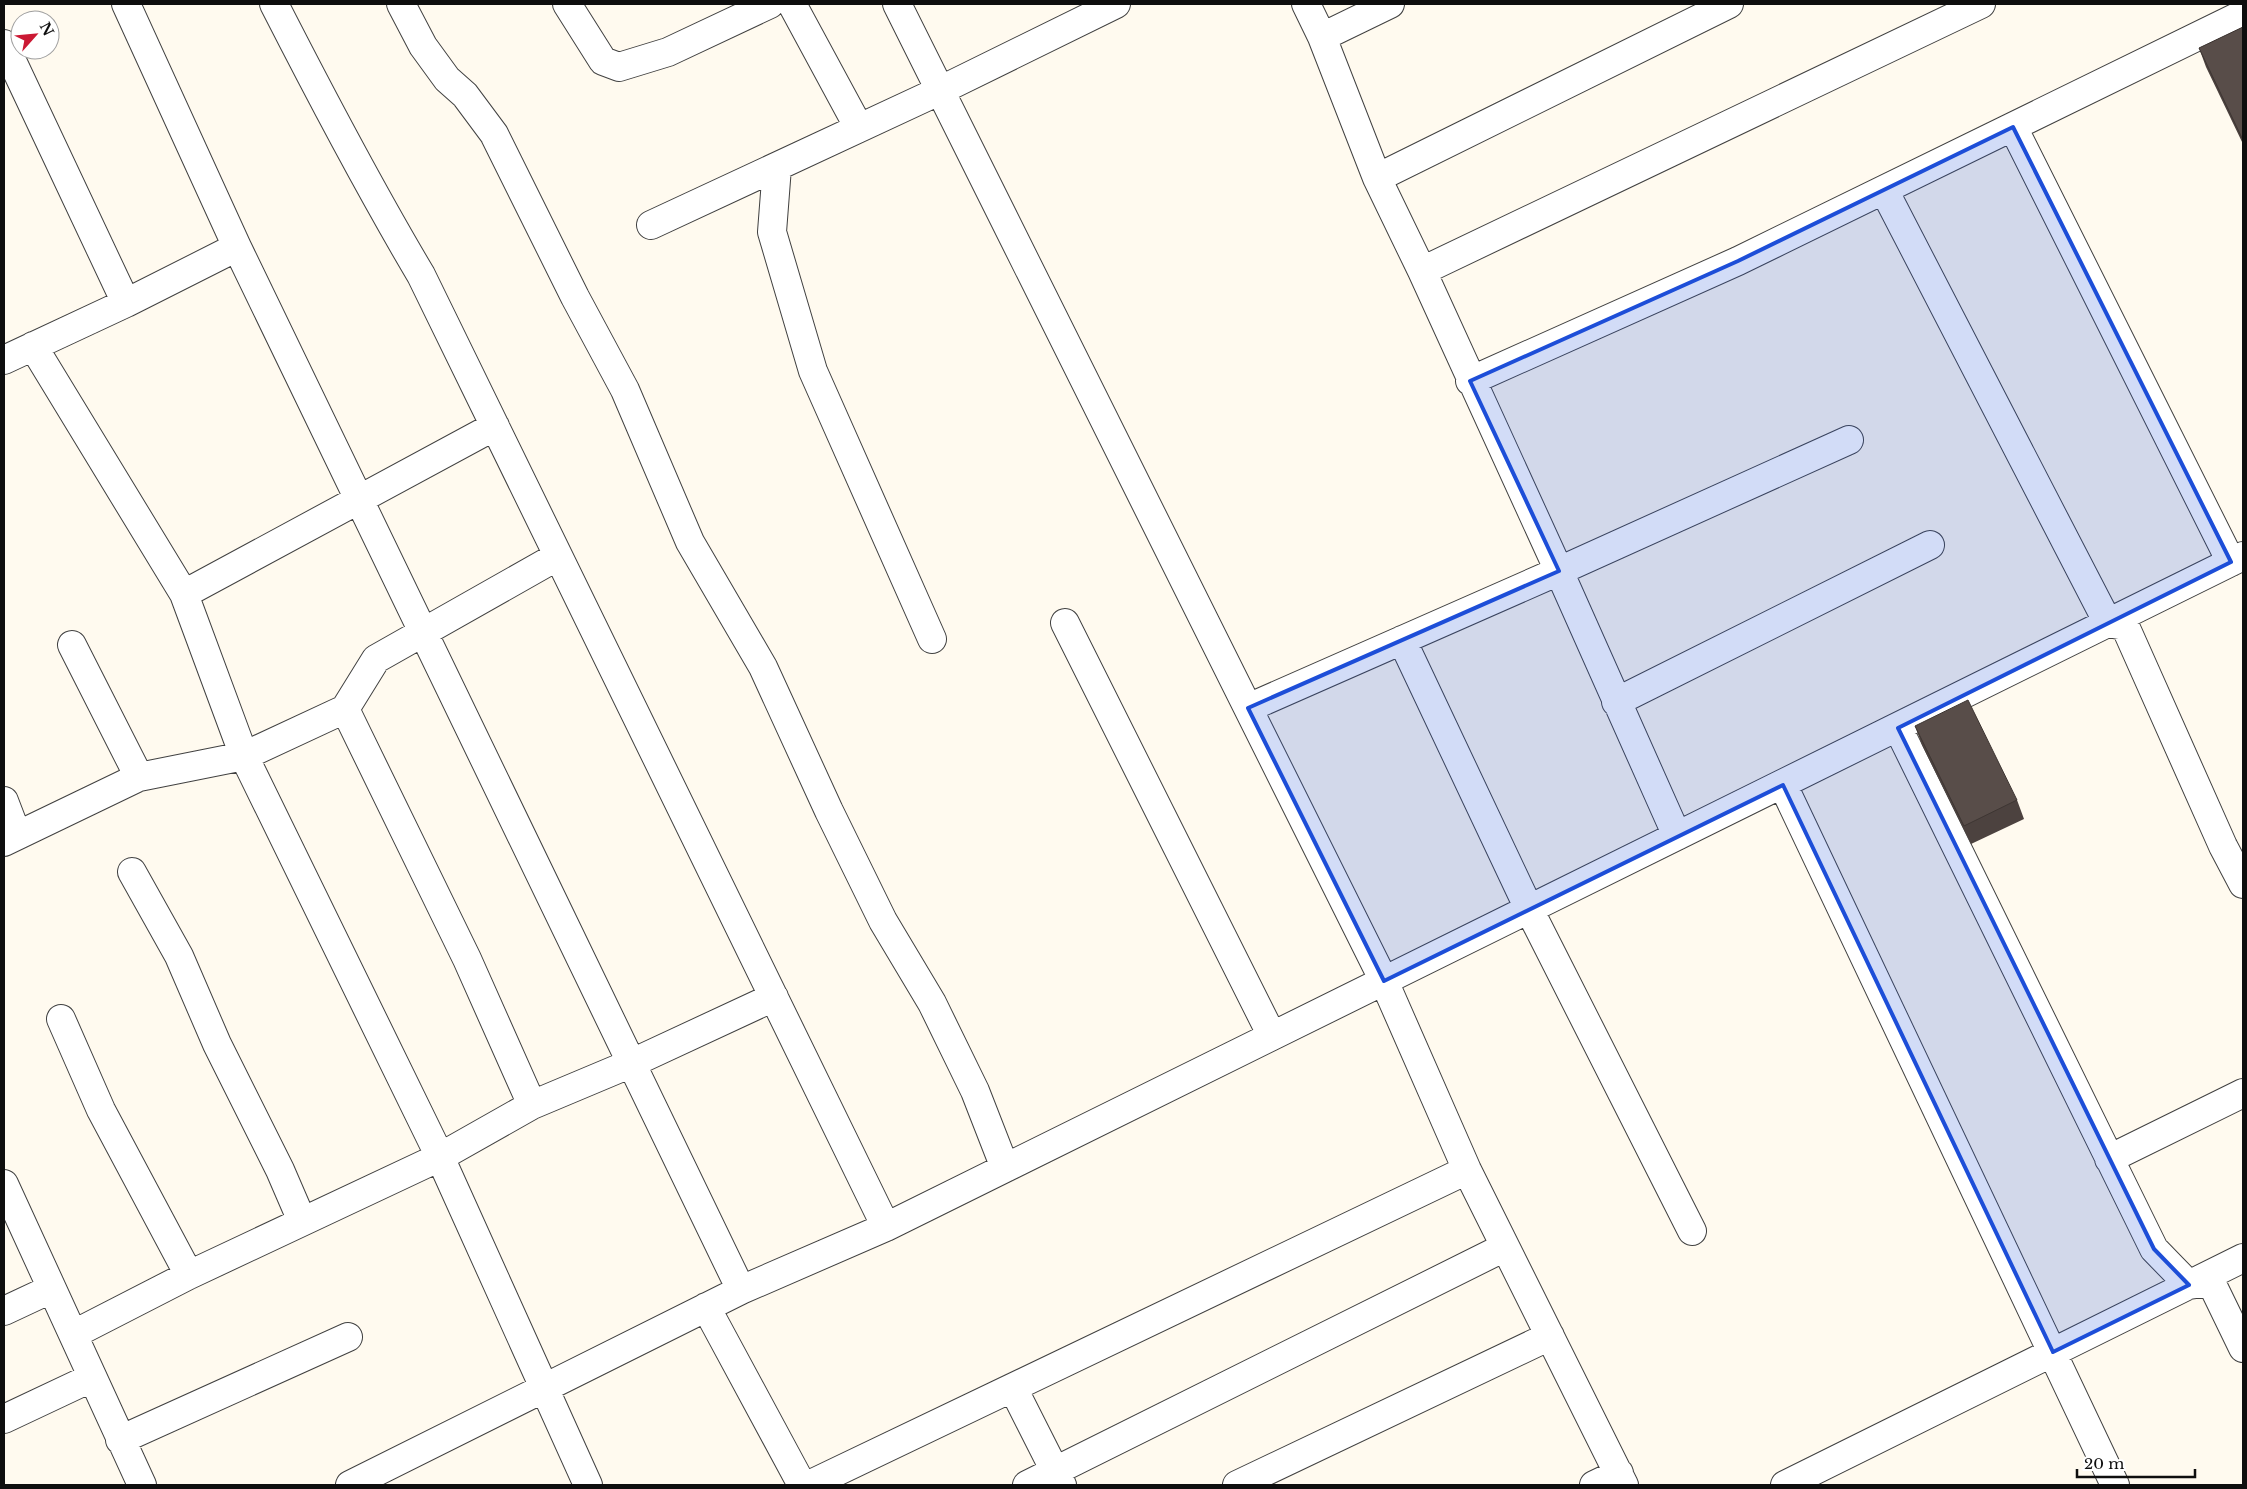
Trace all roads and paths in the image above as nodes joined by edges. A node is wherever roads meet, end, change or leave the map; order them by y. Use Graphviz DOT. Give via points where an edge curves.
graph roads {
  1 [pos="126,4"];
  2 [pos="274,4"];
  3 [pos="401,4"];
  4 [pos="567,4"];
  5 [pos="770,4"];
  6 [pos="792,4"];
  7 [pos="898,4"];
  8 [pos="1116,4"];
  9 [pos="1306,4"];
  10 [pos="1390,4"];
  11 [pos="1729,4"];
  12 [pos="1981,4"];
  13 [pos="2243,14"];
  14 [pos="1322,37"];
  15 [pos="4,44"];
  16 [pos="939,91"];
  17 [pos="2013,127"];
  18 [pos="859,128"];
  19 [pos="777,167"];
  20 [pos="1377,178"];
  21 [pos="1884,190"];
  22 [pos="651,225"];
  23 [pos="237,247"];
  24 [pos="1422,271"];
  25 [pos="126,303"];
  26 [pos="33,346"];
  27 [pos="4,360"];
  28 [pos="1470,381"];
  29 [pos="494,426"];
  30 [pos="1849,440"];
  31 [pos="358,498"];
  32 [pos="1930,545"];
  33 [pos="558,556"];
  34 [pos="2237,559"];
  35 [pos="1559,571"];
  36 [pos="184,594"];
  37 [pos="1065,623"];
  38 [pos="2108,623"];
  39 [pos="422,632"];
  40 [pos="932,639"];
  41 [pos="1402,640"];
  42 [pos="72,645"];
  43 [pos="1616,702"];
  44 [pos="1248,708"];
  45 [pos="345,710"];
  46 [pos="1898,728"];
  47 [pos="244,756"];
  48 [pos="139,776"];
  49 [pos="1783,785"];
  50 [pos="4,801"];
  51 [pos="1677,836"];
  52 [pos="10,838"];
  53 [pos="132,872"];
  54 [pos="2243,884"];
  55 [pos="1528,909"];
  56 [pos="1384,981"];
  57 [pos="774,997"];
  58 [pos="61,1019"];
  59 [pos="1272,1036"];
  60 [pos="632,1063"];
  61 [pos="2243,1093"];
  62 [pos="532,1106"];
  63 [pos="440,1157"];
  64 [pos="2109,1159"];
  65 [pos="1005,1168"];
  66 [pos="1467,1170"];
  67 [pos="6,1195"];
  68 [pos="302,1221"];
  69 [pos="886,1227"];
  70 [pos="1692,1231"];
  71 [pos="1505,1247"];
  72 [pos="2243,1258"];
  73 [pos="189,1275"];
  74 [pos="2189,1285"];
  75 [pos="51,1289"];
  76 [pos="741,1290"];
  77 [pos="706,1307"];
  78 [pos="4,1311"];
  79 [pos="74,1334"];
  80 [pos="1550,1336"];
  81 [pos="348,1337"];
  82 [pos="2243,1348"];
  83 [pos="2053,1352"];
  84 [pos="92,1378"];
  85 [pos="544,1388"];
  86 [pos="1013,1388"];
  87 [pos="4,1419"];
  88 [pos="120,1440"];
  89 [pos="1059,1478"];
  90 [pos="1622,1479"];
  91 [pos="133,1482"];
  92 [pos="350,1485"];
  93 [pos="588,1485"];
  94 [pos="802,1485"];
  95 [pos="809,1485"];
  96 [pos="1027,1485"];
  97 [pos="1237,1485"];
  98 [pos="1594,1485"];
  99 [pos="1785,1485"];
  100 [pos="2115,1485"];
  1 -- 23 [label="street"];
  2 -- 29 [label="street" via="331,117 421,274"];
  3 -- 65 [label="street" via="423,46 494,134 625,390 690,542 763,667 883,921 932,1003 975,1091"];
  4 -- 5 [label="street" via="603,62 619,67 668,52"];
  6 -- 18 [label="street"];
  7 -- 16 [label="street"];
  8 -- 16 [label="street"];
  9 -- 14 [label="street"];
  10 -- 14 [label="street"];
  11 -- 20 [label="street"];
  12 -- 24 [label="street"];
  13 -- 17 [label="street"];
  14 -- 20 [label="street"];
  15 -- 25 [label="street"];
  16 -- 18 [label="street"];
  16 -- 44 [label="street"];
  17 -- 21 [label="street"];
  17 -- 34 [label="street"];
  18 -- 19 [label="street"];
  19 -- 22 [label="street"];
  19 -- 40 [label="street" via="772,232 813,371"];
  20 -- 24 [label="street"];
  21 -- 28 [label="street" via="1738,261"];
  21 -- 38 [label="street"];
  23 -- 25 [label="street"];
  23 -- 31 [label="street"];
  24 -- 28 [label="street"];
  25 -- 26 [label="street"];
  26 -- 27 [label="street"];
  26 -- 36 [label="street"];
  28 -- 35 [label="street"];
  29 -- 31 [label="street"];
  29 -- 33 [label="street"];
  30 -- 35 [label="street"];
  31 -- 36 [label="street"];
  31 -- 39 [label="street"];
  32 -- 43 [label="street"];
  33 -- 39 [label="street"];
  33 -- 57 [label="street"];
  34 -- 38 [label="street"];
  35 -- 41 [label="street"];
  35 -- 43 [label="street"];
  36 -- 47 [label="street"];
  37 -- 59 [label="street"];
  38 -- 46 [label="street"];
  38 -- 54 [label="street" via="2125,626"];
  39 -- 45 [label="street" via="376,659"];
  39 -- 60 [label="street"];
  41 -- 44 [label="street"];
  41 -- 55 [label="street"];
  42 -- 48 [label="street"];
  43 -- 51 [label="street"];
  44 -- 56 [label="street"];
  45 -- 47 [label="street"];
  45 -- 62 [label="street" via="467,959"];
  46 -- 49 [label="street"];
  46 -- 64 [label="street"];
  47 -- 48 [label="street"];
  47 -- 63 [label="street"];
  48 -- 52 [label="street"];
  49 -- 51 [label="street"];
  49 -- 83 [label="street"];
  50 -- 52 [label="street"];
  51 -- 55 [label="street"];
  53 -- 68 [label="street" via="180,956 217,1044"];
  55 -- 56 [label="street"];
  55 -- 70 [label="street"];
  56 -- 59 [label="street"];
  56 -- 66 [label="street"];
  57 -- 60 [label="street"];
  57 -- 69 [label="street"];
  58 -- 73 [label="street" via="101,1110"];
  59 -- 65 [label="street"];
  60 -- 62 [label="street"];
  60 -- 76 [label="street"];
  61 -- 64 [label="street"];
  62 -- 63 [label="street"];
  63 -- 68 [label="street"];
  63 -- 85 [label="street"];
  64 -- 74 [label="street" via="2154,1249"];
  65 -- 69 [label="street"];
  66 -- 71 [label="street"];
  66 -- 86 [label="street"];
  67 -- 75 [label="street"];
  68 -- 73 [label="street"];
  69 -- 76 [label="street"];
  71 -- 80 [label="street"];
  71 -- 89 [label="street"];
  72 -- 74 [label="street"];
  73 -- 79 [label="street"];
  74 -- 82 [label="street" via="2211,1282"];
  74 -- 83 [label="street"];
  75 -- 78 [label="street"];
  75 -- 79 [label="street"];
  76 -- 77 [label="street"];
  77 -- 85 [label="street"];
  77 -- 94 [label="street"];
  79 -- 84 [label="street"];
  80 -- 90 [label="street"];
  80 -- 97 [label="street"];
  81 -- 88 [label="street"];
  83 -- 99 [label="street"];
  83 -- 100 [label="street"];
  84 -- 87 [label="street"];
  84 -- 88 [label="street"];
  85 -- 92 [label="street"];
  85 -- 93 [label="street"];
  86 -- 89 [label="street"];
  86 -- 95 [label="street"];
  88 -- 91 [label="street"];
  89 -- 96 [label="street"];
  90 -- 98 [label="street"];
}
